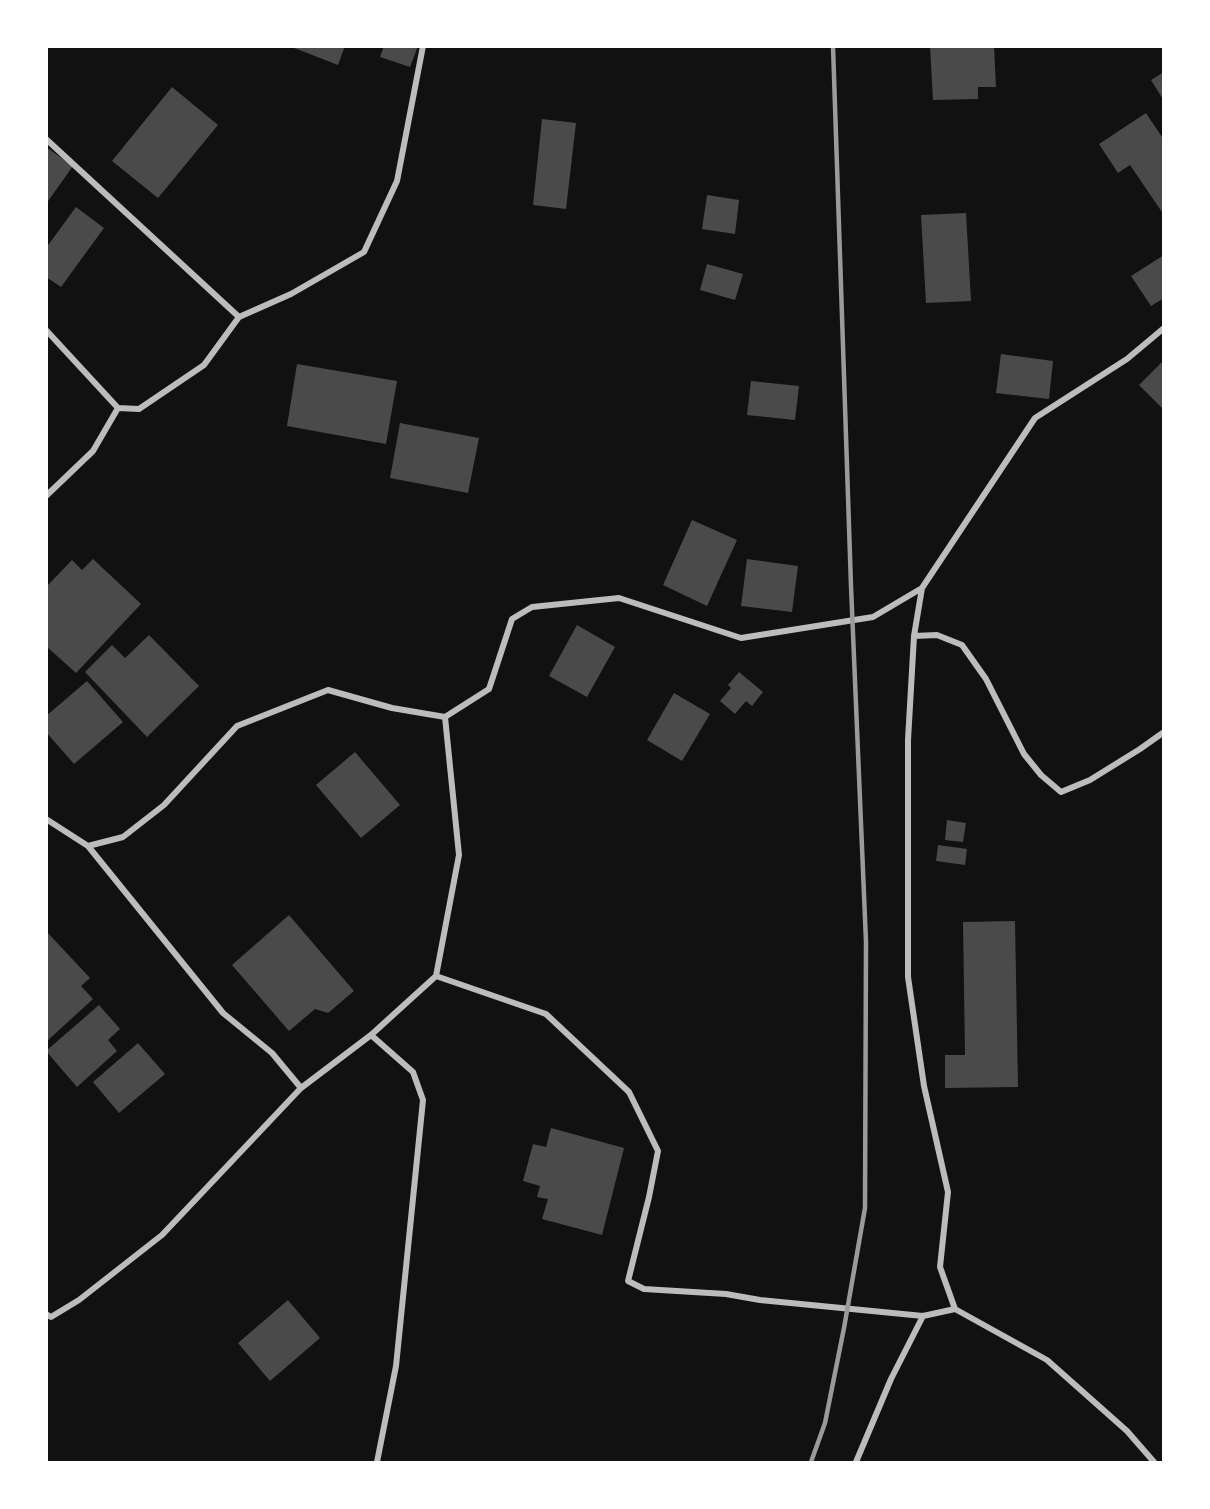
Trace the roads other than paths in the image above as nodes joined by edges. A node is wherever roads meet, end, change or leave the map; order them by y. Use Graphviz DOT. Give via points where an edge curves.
graph roads {
  1 [pos="423,46"];
  2 [pos="46,139"];
  3 [pos="239,316"];
  4 [pos="1164,328"];
  5 [pos="46,330"];
  6 [pos="118,408"];
  7 [pos="46,496"];
  8 [pos="922,588"];
  9 [pos="914,636"];
  10 [pos="445,717"];
  11 [pos="1164,732"];
  12 [pos="46,819"];
  13 [pos="88,846"];
  14 [pos="436,976"];
  15 [pos="371,1035"];
  16 [pos="301,1088"];
  17 [pos="955,1309"];
  18 [pos="923,1316"];
  19 [pos="48,1317"];
  20 [pos="377,1462"];
  21 [pos="856,1462"];
  22 [pos="1154,1462"];
  1 -- 3 [label="street" via="397,180 364,252 291,294"];
  2 -- 3 [label="street"];
  3 -- 6 [label="street" via="204,364 139,409"];
  4 -- 8 [label="street" via="1126,359 1035,418"];
  5 -- 6 [label="street"];
  6 -- 7 [label="street" via="93,451"];
  8 -- 9 [label="street"];
  8 -- 10 [label="street" via="873,617 741,638 619,598 532,607 512,619 489,689"];
  9 -- 11 [label="street" via="937,635 962,645 986,679 1024,754 1061,792 1090,780"];
  9 -- 17 [label="street" via="908,740 908,977 924,1086 948,1192 940,1267"];
  10 -- 13 [label="street" via="328,690 237,726 164,805 123,837"];
  10 -- 14 [label="street" via="459,855"];
  12 -- 13 [label="street"];
  13 -- 16 [label="street" via="223,1013 272,1053"];
  14 -- 15 [label="street"];
  14 -- 18 [label="street" via="546,1014 629,1092 658,1151 628,1281 644,1289"];
  15 -- 16 [label="street"];
  15 -- 20 [label="street" via="413,1072 423,1100 396,1366"];
  16 -- 19 [label="street" via="162,1235 79,1300"];
  17 -- 18 [label="street"];
  17 -- 22 [label="street" via="1047,1360 1127,1431"];
  18 -- 21 [label="street"];
}
